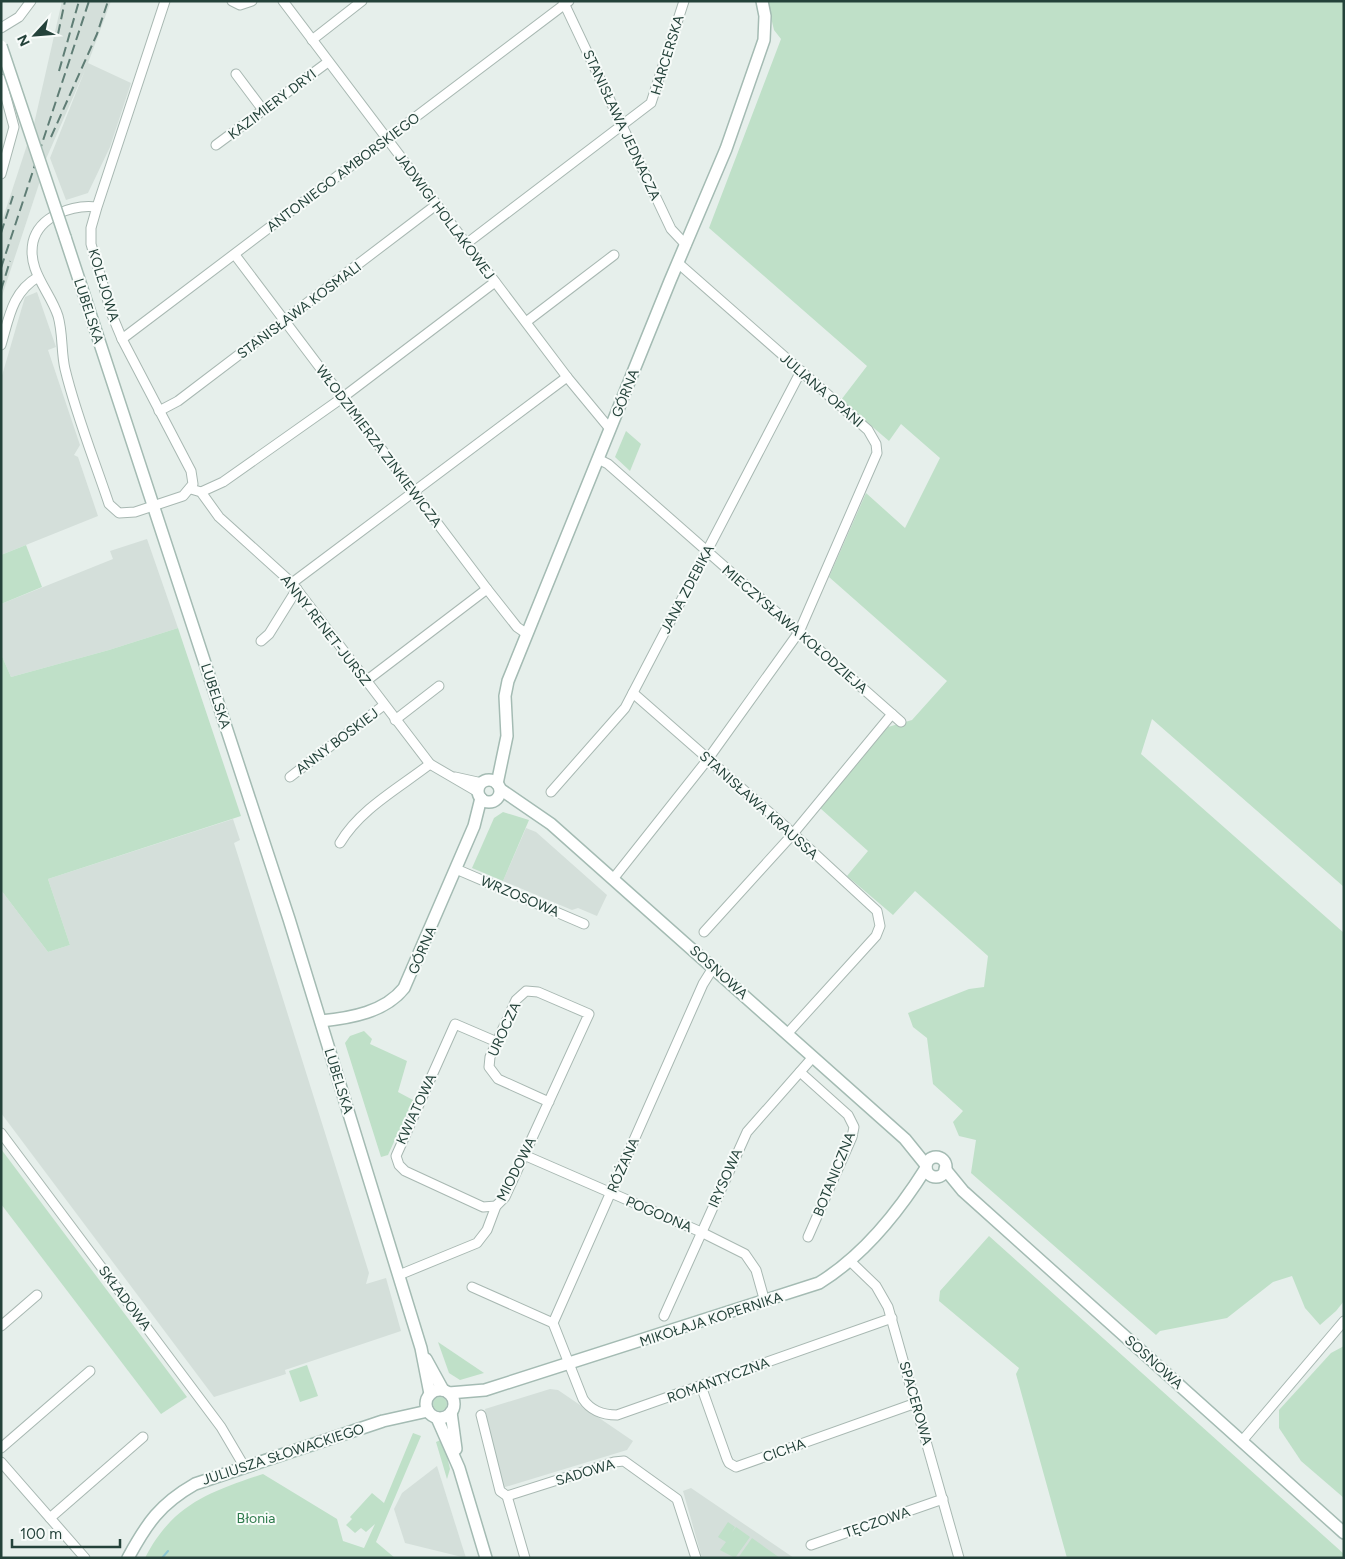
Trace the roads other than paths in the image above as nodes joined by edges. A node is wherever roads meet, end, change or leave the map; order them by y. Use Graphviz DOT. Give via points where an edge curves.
graph roads {
  1 [pos="31,1"];
  2 [pos="165,1"];
  3 [pos="232,1"];
  4 [pos="252,1"];
  5 [pos="284,1"];
  6 [pos="362,1"];
  7 [pos="684,1"];
  8 [pos="762,1"];
  9 [pos="566,2"];
  10 [pos="1,28"];
  11 [pos="312,40"];
  12 [pos="1,46"];
  13 [pos="328,62"];
  14 [pos="236,74"];
  15 [pos="1,79"];
  16 [pos="263,110"];
  17 [pos="622,125"];
  18 [pos="387,139"];
  19 [pos="216,145"];
  20 [pos="1,174"];
  21 [pos="436,205"];
  22 [pos="98,207"];
  23 [pos="466,244"];
  24 [pos="686,244"];
  25 [pos="614,254"];
  26 [pos="235,255"];
  27 [pos="678,263"];
  28 [pos="38,277"];
  29 [pos="495,282"];
  30 [pos="284,322"];
  31 [pos="526,322"];
  32 [pos="122,339"];
  33 [pos="1,345"];
  34 [pos="801,371"];
  35 [pos="567,377"];
  36 [pos="342,398"];
  37 [pos="159,411"];
  38 [pos="610,428"];
  39 [pos="598,459"];
  40 [pos="191,489"];
  41 [pos="202,492"];
  42 [pos="414,492"];
  43 [pos="153,506"];
  44 [pos="708,552"];
  45 [pos="295,586"];
  46 [pos="487,589"];
  47 [pos="798,632"];
  48 [pos="527,634"];
  49 [pos="262,641"];
  50 [pos="366,681"];
  51 [pos="439,686"];
  52 [pos="633,693"];
  53 [pos="384,706"];
  54 [pos="892,714"];
  55 [pos="395,720"];
  56 [pos="901,722"];
  57 [pos="708,758"];
  58 [pos="430,764"];
  59 [pos="290,777"];
  60 [pos="489,791"];
  61 [pos="552,792"];
  62 [pos="792,835"];
  63 [pos="340,843"];
  64 [pos="456,869"];
  65 [pos="613,879"];
  66 [pos="584,924"];
  67 [pos="704,932"];
  68 [pos="713,968"];
  69 [pos="589,1014"];
  70 [pos="321,1021"];
  71 [pos="787,1034"];
  72 [pos="497,1042"];
  73 [pos="813,1057"];
  74 [pos="800,1072"];
  75 [pos="549,1102"];
  76 [pos="1,1133"];
  77 [pos="524,1155"];
  78 [pos="934,1169"];
  79 [pos="610,1193"];
  80 [pos="496,1206"];
  81 [pos="701,1232"];
  82 [pos="808,1237"];
  83 [pos="850,1261"];
  84 [pos="399,1275"];
  85 [pos="472,1287"];
  86 [pos="37,1295"];
  87 [pos="764,1302"];
  88 [pos="664,1316"];
  89 [pos="892,1318"];
  90 [pos="553,1323"];
  91 [pos="1343,1325"];
  92 [pos="1,1326"];
  93 [pos="421,1348"];
  94 [pos="568,1364"];
  95 [pos="90,1371"];
  96 [pos="701,1386"];
  97 [pos="485,1390"];
  98 [pos="446,1391"];
  99 [pos="916,1403"];
  100 [pos="431,1406"];
  101 [pos="452,1409"];
  102 [pos="481,1415"];
  103 [pos="143,1437"];
  104 [pos="1242,1440"];
  105 [pos="1,1448"];
  106 [pos="1,1462"];
  107 [pos="244,1466"];
  108 [pos="459,1468"];
  109 [pos="506,1496"];
  110 [pos="943,1499"];
  111 [pos="50,1518"];
  112 [pos="1344,1533"];
  113 [pos="811,1545"];
  114 [pos="85,1558"];
  115 [pos="128,1558"];
  116 [pos="486,1558"];
  117 [pos="525,1558"];
  118 [pos="696,1558"];
  119 [pos="960,1558"];
  1 -- 10 [label="street" via="19,17"];
  2 -- 22 [label="street, KOLEJOWA"];
  3 -- 4 [label="street" via="240,5"];
  5 -- 11 [label="street, JADWIGI HOLLAKOWEJ"];
  6 -- 11 [label="street"];
  7 -- 17 [label="street, HARCERSKA" via="654,98"];
  8 -- 24 [label="street, GÓRNA" via="764,36 726,149"];
  9 -- 17 [label="street, STANISŁAWA JEDNACZA"];
  9 -- 18 [label="street, ANTONIEGO AMBORSKIEGO"];
  11 -- 13 [label="street, JADWIGI HOLLAKOWEJ"];
  12 -- 43 [label="street, LUBELSKA, bridge"];
  13 -- 16 [label="street, KAZIMIERY DRYI"];
  13 -- 18 [label="street, JADWIGI HOLLAKOWEJ"];
  14 -- 16 [label="street"];
  15 -- 20 [label="street" via="14,127"];
  16 -- 19 [label="street, KAZIMIERY DRYI"];
  17 -- 23 [label="street, HARCERSKA"];
  17 -- 24 [label="street, STANISŁAWA JEDNACZA" via="672,230"];
  18 -- 21 [label="street, JADWIGI HOLLAKOWEJ"];
  18 -- 26 [label="street, ANTONIEGO AMBORSKIEGO"];
  21 -- 23 [label="street, JADWIGI HOLLAKOWEJ"];
  21 -- 30 [label="street, STANISŁAWA KOSMALI"];
  22 -- 28 [label="street" via="76,208 44,221 35,235 32,250"];
  22 -- 32 [label="street, KOLEJOWA" via="90,237 93,256"];
  23 -- 29 [label="street, JADWIGI HOLLAKOWEJ"];
  24 -- 27 [label="street, GÓRNA"];
  25 -- 31 [label="street"];
  26 -- 30 [label="street, WŁODZIMIERZA ZINKIEWICZA"];
  26 -- 32 [label="street, ANTONIEGO AMBORSKIEGO"];
  27 -- 34 [label="street, JULIANA OPANI"];
  27 -- 38 [label="street, GÓRNA"];
  28 -- 33 [label="street" via="17,295"];
  28 -- 43 [label="street" via="58,317 66,370 110,506 124,514"];
  29 -- 31 [label="street, JADWIGI HOLLAKOWEJ"];
  29 -- 36 [label="street"];
  30 -- 36 [label="street, WŁODZIMIERZA ZINKIEWICZA"];
  30 -- 37 [label="street, STANISŁAWA KOSMALI" via="178,401"];
  31 -- 35 [label="street, JADWIGI HOLLAKOWEJ"];
  32 -- 37 [label="street, KOLEJOWA"];
  34 -- 44 [label="street, JANA ZDEBIKA"];
  34 -- 47 [label="street, JULIANA OPANI" via="868,430 876,444 877,454"];
  35 -- 38 [label="street, JADWIGI HOLLAKOWEJ"];
  35 -- 42 [label="street"];
  36 -- 41 [label="street" via="223,482"];
  36 -- 42 [label="street, WŁODZIMIERZA ZINKIEWICZA"];
  37 -- 40 [label="street, KOLEJOWA" via="193,477"];
  38 -- 39 [label="street, GÓRNA"];
  39 -- 44 [label="street, MIECZYSŁAWA KOŁODZIEJA" via="608,464"];
  39 -- 48 [label="street, GÓRNA"];
  40 -- 41 [label="street"];
  40 -- 43 [label="street" via="183,496"];
  41 -- 45 [label="street, ANNY RENET-JURSZ" via="219,516"];
  42 -- 45 [label="street"];
  42 -- 46 [label="street, WŁODZIMIERZA ZINKIEWICZA"];
  43 -- 70 [label="street, LUBELSKA"];
  44 -- 47 [label="street, MIECZYSŁAWA KOŁODZIEJA"];
  44 -- 52 [label="street, JANA ZDEBIKA"];
  45 -- 49 [label="street"];
  45 -- 50 [label="street, ANNY RENET-JURSZ"];
  46 -- 48 [label="street, WŁODZIMIERZA ZINKIEWICZA"];
  46 -- 50 [label="street"];
  47 -- 54 [label="street, MIECZYSŁAWA KOŁODZIEJA"];
  47 -- 57 [label="street, JULIANA OPANI"];
  48 -- 60 [label="street, GÓRNA" via="508,681 505,696 507,736"];
  50 -- 53 [label="street, ANNY RENET-JURSZ"];
  51 -- 55 [label="street, ANNY BOSKIEJ"];
  52 -- 57 [label="street, STANISŁAWA KRAUSSA"];
  52 -- 61 [label="street, JANA ZDEBIKA" via="625,708"];
  53 -- 55 [label="street, ANNY RENET-JURSZ"];
  53 -- 59 [label="street, ANNY BOSKIEJ"];
  54 -- 56 [label="street, MIECZYSŁAWA KOŁODZIEJA"];
  54 -- 62 [label="street"];
  55 -- 58 [label="street, ANNY RENET-JURSZ"];
  57 -- 62 [label="street, STANISŁAWA KRAUSSA"];
  57 -- 65 [label="street, JULIANA OPANI"];
  58 -- 60 [label="street, ANNY RENET-JURSZ"];
  58 -- 63 [label="street" via="369,810"];
  60 -- 64 [label="street, GÓRNA"];
  60 -- 65 [label="street, SOSNOWA" via="530,809"];
  62 -- 67 [label="street"];
  62 -- 71 [label="street, STANISŁAWA KRAUSSA" via="873,906 880,921 876,936"];
  64 -- 66 [label="street, WRZOSOWA"];
  64 -- 70 [label="street, GÓRNA" via="400,993 378,1008"];
  65 -- 68 [label="street, SOSNOWA"];
  68 -- 71 [label="street, SOSNOWA"];
  68 -- 79 [label="street, RÓŻANA"];
  69 -- 72 [label="street, UROCZA" via="538,992 526,991 516,1000"];
  69 -- 75 [label="street, MIODOWA"];
  70 -- 84 [label="street, LUBELSKA"];
  71 -- 73 [label="street, SOSNOWA"];
  72 -- 75 [label="street, UROCZA" via="489,1062 494,1075"];
  72 -- 80 [label="street, KWIATOWA" via="455,1024 396,1156 398,1165 405,1171 483,1207"];
  73 -- 74 [label="street, IRYSOWA"];
  73 -- 78 [label="street, SOSNOWA"];
  74 -- 81 [label="street, IRYSOWA" via="747,1132"];
  74 -- 82 [label="street, BOTANICZNA" via="848,1115 854,1127"];
  75 -- 77 [label="street, MIODOWA"];
  76 -- 107 [label="street, SKŁADOWA" via="220,1426"];
  77 -- 79 [label="street, POGODNA"];
  77 -- 80 [label="street, MIODOWA" via="505,1197"];
  78 -- 83 [label="street, MIKOŁAJA KOPERNIKA"];
  78 -- 104 [label="street, SOSNOWA" via="963,1191"];
  79 -- 81 [label="street, POGODNA"];
  79 -- 90 [label="street, RÓŻANA"];
  80 -- 84 [label="street, MIODOWA" via="478,1243"];
  81 -- 87 [label="street, POGODNA" via="745,1254 751,1261"];
  81 -- 88 [label="street, IRYSOWA"];
  83 -- 87 [label="street, MIKOŁAJA KOPERNIKA" via="819,1283"];
  83 -- 89 [label="street, SPACEROWA" via="879,1290"];
  84 -- 93 [label="street, LUBELSKA"];
  85 -- 90 [label="street"];
  86 -- 92 [label="street"];
  87 -- 94 [label="street, MIKOŁAJA KOPERNIKA"];
  89 -- 96 [label="street, ROMANTYCZNA"];
  89 -- 99 [label="street, SPACEROWA"];
  90 -- 94 [label="street"];
  91 -- 104 [label="street"];
  93 -- 98 [label="street, LUBELSKA"];
  93 -- 100 [label="street, LUBELSKA"];
  94 -- 96 [label="street, ROMANTYCZNA" via="586,1402 594,1410 610,1415 624,1414"];
  94 -- 97 [label="street, MIKOŁAJA KOPERNIKA"];
  95 -- 105 [label="street"];
  96 -- 99 [label="street, CICHA" via="726,1459 736,1467"];
  97 -- 98 [label="street, MIKOŁAJA KOPERNIKA"];
  97 -- 101 [label="street, MIKOŁAJA KOPERNIKA"];
  98 -- 100 [label="street, MIKOŁAJA KOPERNIKA"];
  98 -- 101 [label="street, LUBELSKA" via="453,1399"];
  99 -- 110 [label="street, SPACEROWA"];
  100 -- 101 [label="street, MIKOŁAJA KOPERNIKA" via="445,1417"];
  100 -- 107 [label="street, JULIUSZA SŁOWACKIEGO"];
  100 -- 108 [label="street, LUBELSKA"];
  101 -- 108 [label="street, LUBELSKA"];
  102 -- 109 [label="street" via="500,1491"];
  103 -- 111 [label="street"];
  104 -- 112 [label="street, SOSNOWA"];
  106 -- 111 [label="street"];
  107 -- 115 [label="street, JULIUSZA SŁOWACKIEGO" via="195,1484 164,1504 146,1526"];
  108 -- 116 [label="street, LUBELSKA"];
  109 -- 117 [label="street"];
  109 -- 118 [label="street, SADOWA" via="624,1461 669,1492 680,1505"];
  110 -- 113 [label="street, TĘCZOWA"];
  110 -- 119 [label="street, SPACEROWA"];
  111 -- 114 [label="street"];
}
